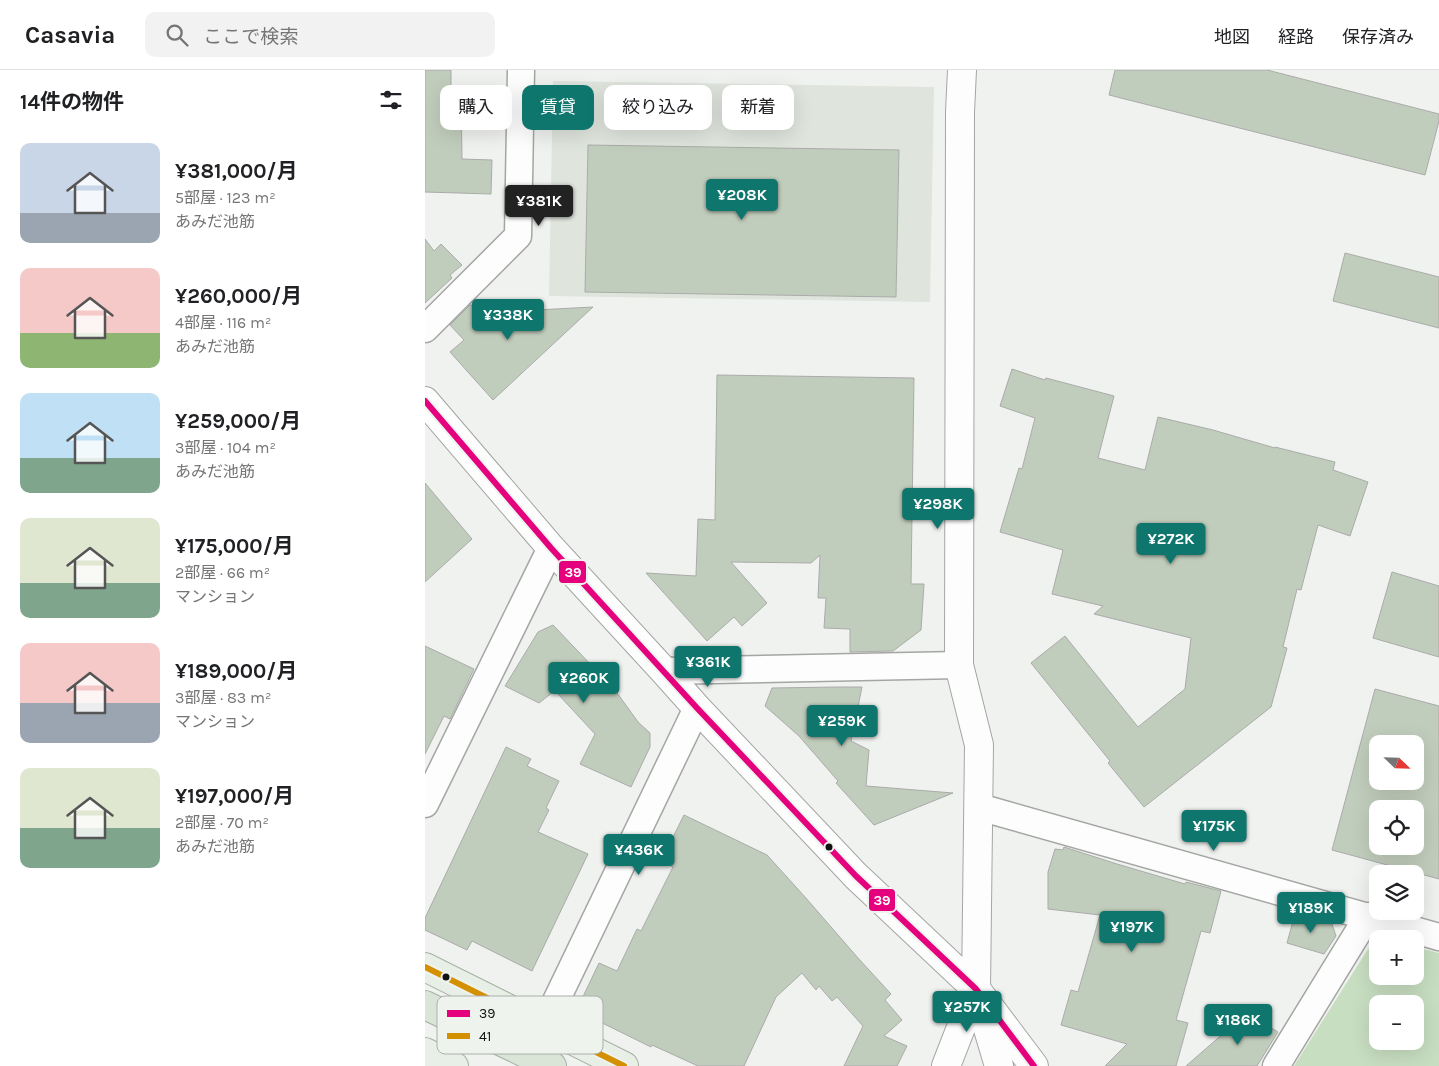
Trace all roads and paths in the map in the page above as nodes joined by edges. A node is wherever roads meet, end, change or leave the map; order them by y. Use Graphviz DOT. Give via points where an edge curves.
graph roads {
  1 [pos="521,70"];
  2 [pos="962,70"];
  3 [pos="425,329"];
  4 [pos="425,401"];
  5 [pos="551,548"];
  6 [pos="959,664"];
  7 [pos="664,670"];
  8 [pos="697,708"];
  9 [pos="425,804"];
  10 [pos="979,807"];
  11 [pos="1368,916"];
  12 [pos="1439,936"];
  13 [pos="425,967"];
  14 [pos="976,989"];
  15 [pos="483,996"];
  16 [pos="558,996"];
  17 [pos="425,1005"];
  18 [pos="437,1011"];
  19 [pos="425,1052"];
  20 [pos="527,1054"];
  21 [pos="600,1054"];
  22 [pos="454,1066"];
  23 [pos="552,1066"];
  24 [pos="624,1066"];
  25 [pos="946,1066"];
  26 [pos="999,1066"];
  27 [pos="1034,1066"];
  28 [pos="1276,1066"];
  1 -- 3 [label="street" via="518,236"];
  2 -- 6 [label="street"];
  4 -- 5 [label="street"];
  5 -- 7 [label="street"];
  5 -- 9 [label="street"];
  6 -- 7 [label="street"];
  6 -- 10 [label="street" via="979,745"];
  7 -- 8 [label="street"];
  8 -- 14 [label="street" via="856,876"];
  8 -- 16 [label="street"];
  10 -- 11 [label="street"];
  10 -- 14 [label="street"];
  11 -- 12 [label="street"];
  11 -- 28 [label="street"];
  13 -- 15 [label="main road"];
  14 -- 25 [label="street"];
  14 -- 26 [label="street"];
  14 -- 27 [label="street"];
  17 -- 18 [label="highway"];
  19 -- 22 [label="main road"];
  20 -- 23 [label="highway"];
  21 -- 24 [label="main road"];
}
